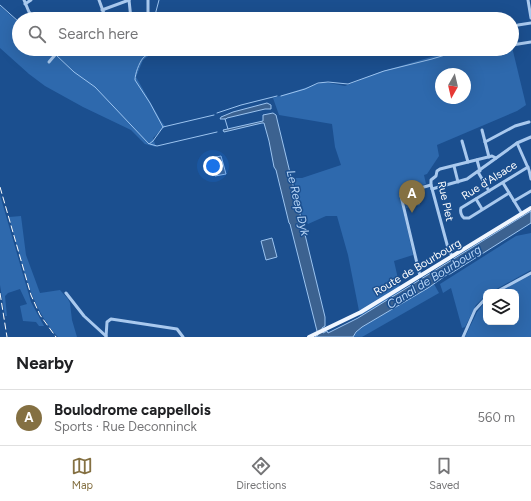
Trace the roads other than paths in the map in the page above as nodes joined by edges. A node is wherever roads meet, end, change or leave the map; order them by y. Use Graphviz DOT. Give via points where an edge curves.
graph roads {
  1 [pos="31,0"];
  2 [pos="98,0"];
  3 [pos="129,0"];
  4 [pos="148,0"];
  5 [pos="528,0"];
  6 [pos="25,2"];
  7 [pos="102,10"];
  8 [pos="29,12"];
  9 [pos="131,12"];
  10 [pos="148,12"];
  11 [pos="531,18"];
  12 [pos="531,23"];
  13 [pos="519,25"];
  14 [pos="531,42"];
  15 [pos="519,44"];
  16 [pos="54,56"];
  17 [pos="49,62"];
  18 [pos="529,122"];
  19 [pos="482,130"];
  20 [pos="531,138"];
  21 [pos="462,141"];
  22 [pos="485,142"];
  23 [pos="517,143"];
  24 [pos="489,157"];
  25 [pos="496,158"];
  26 [pos="477,160"];
  27 [pos="468,162"];
  28 [pos="454,166"];
  29 [pos="528,167"];
  30 [pos="479,171"];
  31 [pos="531,179"];
  32 [pos="458,182"];
  33 [pos="503,182"];
  34 [pos="431,185"];
  35 [pos="432,189"];
  36 [pos="489,191"];
  37 [pos="531,191"];
  38 [pos="509,193"];
  39 [pos="476,199"];
  40 [pos="514,201"];
  41 [pos="531,208"];
  42 [pos="482,209"];
  43 [pos="522,214"];
  44 [pos="452,256"];
  45 [pos="531,273"];
  46 [pos="420,276"];
  47 [pos="502,289"];
  48 [pos="66,293"];
  49 [pos="483,301"];
  50 [pos="106,337"];
  51 [pos="183,337"];
  52 [pos="309,337"];
  53 [pos="463,337"];
  1 -- 6 [label="street"];
  2 -- 7 [label="street"];
  3 -- 7 [label="street"];
  3 -- 9 [label="street"];
  4 -- 10 [label="street"];
  5 -- 11 [label="street"];
  6 -- 8 [label="street"];
  12 -- 13 [label="street"];
  14 -- 15 [label="street"];
  16 -- 17 [label="street"];
  18 -- 22 [label="street" via="515,126"];
  19 -- 22 [label="street"];
  20 -- 23 [label="street"];
  21 -- 27 [label="street"];
  22 -- 24 [label="street"];
  23 -- 25 [label="street"];
  23 -- 29 [label="street"];
  24 -- 25 [label="street"];
  24 -- 26 [label="street"];
  25 -- 30 [label="street"];
  26 -- 27 [label="street"];
  26 -- 30 [label="street"];
  27 -- 28 [label="street"];
  28 -- 32 [label="street"];
  28 -- 34 [label="street, Rue Plet" via="439,170 431,180"];
  29 -- 31 [label="street"];
  29 -- 33 [label="street, Rue d'Alsace"];
  30 -- 32 [label="street"];
  30 -- 36 [label="street"];
  32 -- 35 [label="street"];
  33 -- 36 [label="street, Rue d'Alsace"];
  33 -- 38 [label="street"];
  34 -- 35 [label="street, Rue Plet"];
  34 -- 46 [label="street" via="401,196"];
  35 -- 44 [label="street, Rue Plet" via="446,243"];
  36 -- 39 [label="street, Rue d'Alsace"];
  37 -- 40 [label="street"];
  38 -- 40 [label="street"];
  38 -- 42 [label="street"];
  39 -- 42 [label="street"];
  39 -- 42 [label="street, Rue d'Alsace" via="462,208 462,216 466,219"];
  40 -- 43 [label="street"];
  41 -- 43 [label="main road, Route de Bourbourg"];
  43 -- 44 [label="main road, Route de Bourbourg"];
  44 -- 46 [label="main road, Route de Bourbourg"];
  45 -- 47 [label="street"];
  46 -- 52 [label="main road, Route de Bourbourg" via="358,314"];
  48 -- 50 [label="street" via="84,316"];
  49 -- 53 [label="street" via="476,309"];
  50 -- 51 [label="street" via="107,323 111,319 177,328"];
}
